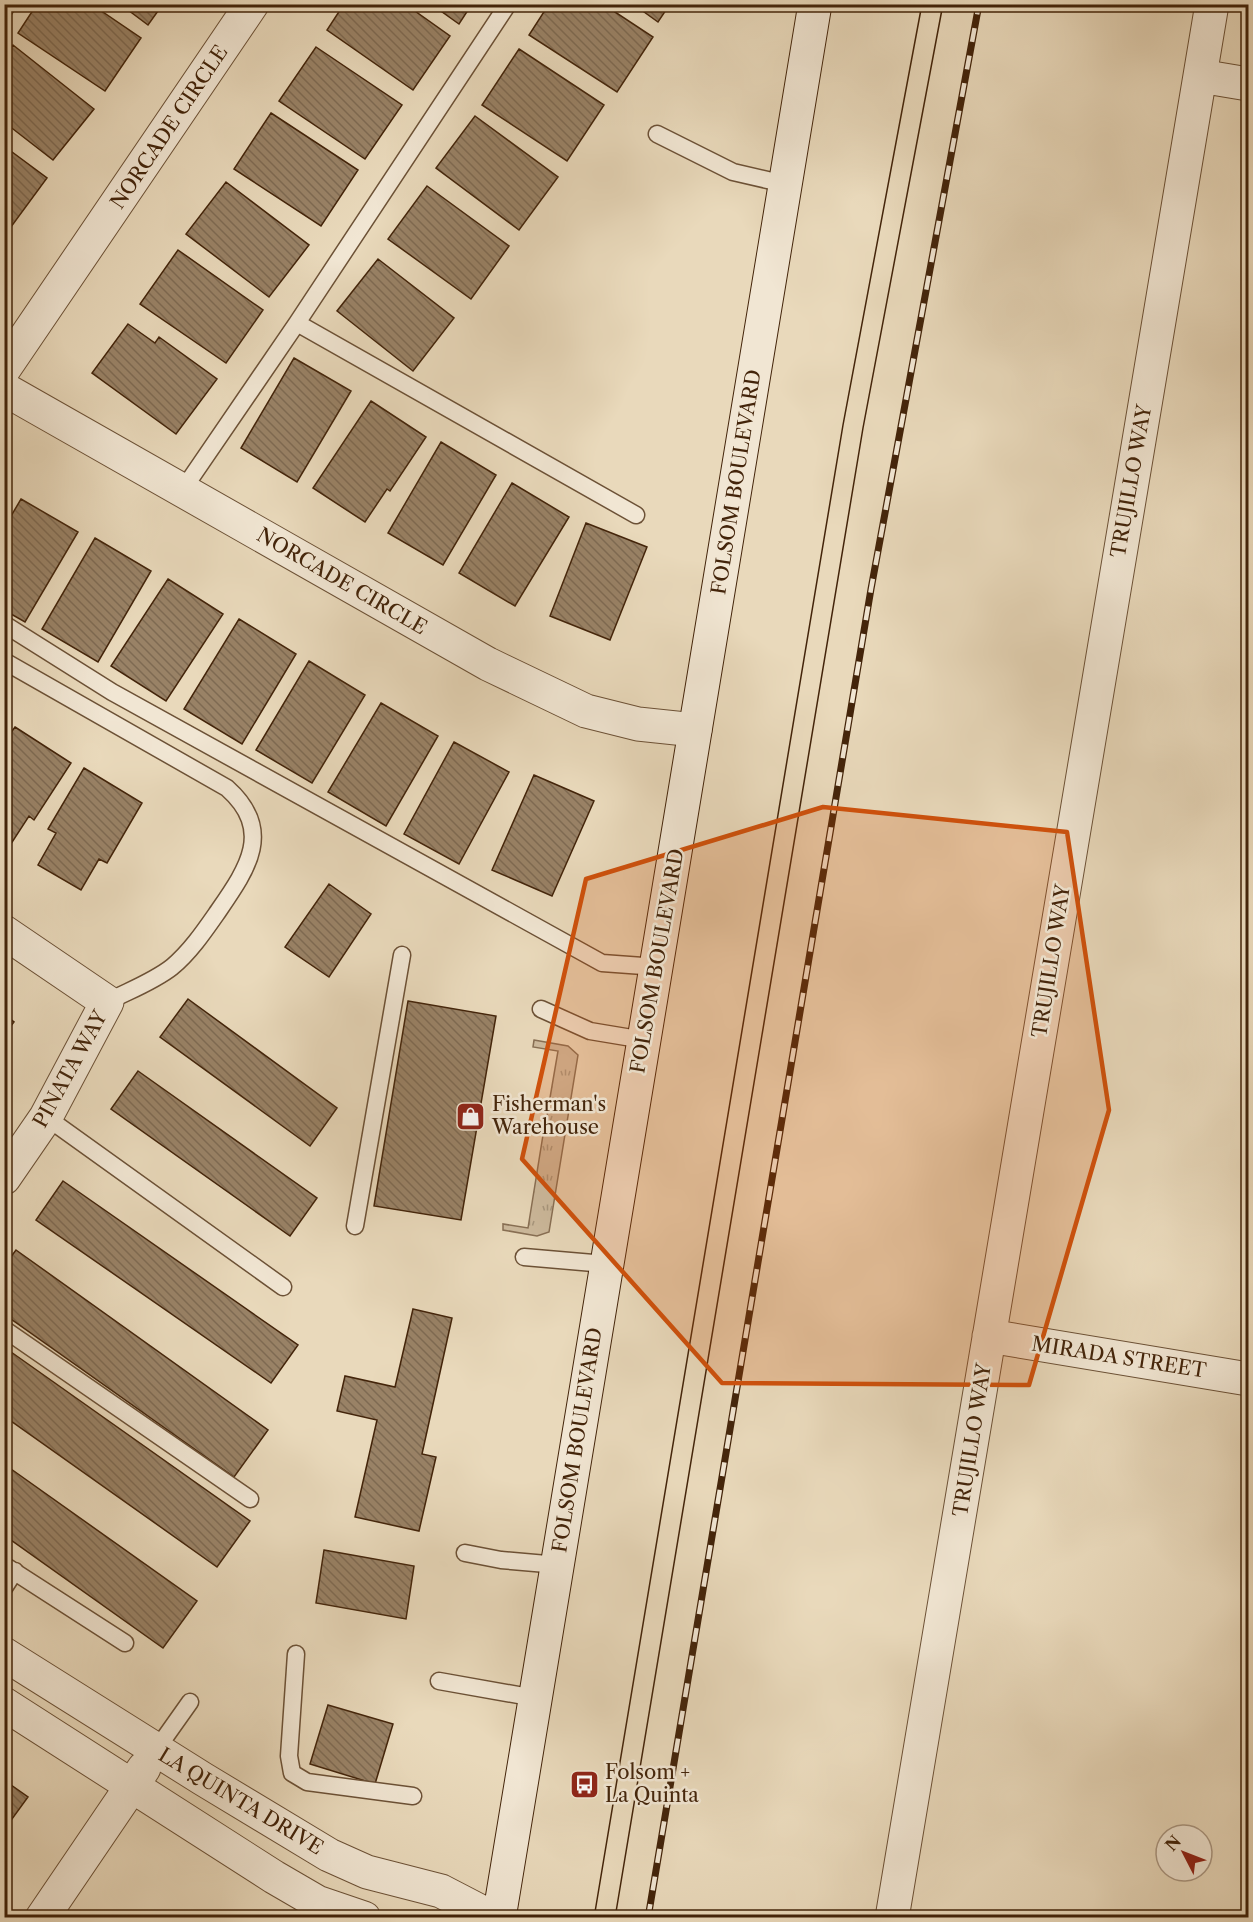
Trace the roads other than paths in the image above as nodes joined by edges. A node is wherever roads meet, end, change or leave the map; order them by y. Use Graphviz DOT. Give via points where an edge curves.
graph roads {
  1 [pos="8,4"];
  2 [pos="252,4"];
  3 [pos="508,4"];
  4 [pos="815,4"];
  5 [pos="1212,4"];
  6 [pos="4,10"];
  7 [pos="1200,75"];
  8 [pos="1248,84"];
  9 [pos="657,134"];
  10 [pos="785,184"];
  11 [pos="297,323"];
  12 [pos="4,369"];
  13 [pos="4,389"];
  14 [pos="182,491"];
  15 [pos="636,515"];
  16 [pos="4,624"];
  17 [pos="4,661"];
  18 [pos="695,730"];
  19 [pos="4,932"];
  20 [pos="402,955"];
  21 [pos="657,967"];
  22 [pos="106,1002"];
  23 [pos="541,1010"];
  24 [pos="644,1040"];
  25 [pos="46,1117"];
  26 [pos="4,1178"];
  27 [pos="355,1226"];
  28 [pos="524,1257"];
  29 [pos="605,1264"];
  30 [pos="283,1287"];
  31 [pos="4,1329"];
  32 [pos="989,1336"];
  33 [pos="1248,1379"];
  34 [pos="250,1499"];
  35 [pos="465,1553"];
  36 [pos="558,1565"];
  37 [pos="10,1568"];
  38 [pos="4,1588"];
  39 [pos="125,1643"];
  40 [pos="4,1654"];
  41 [pos="296,1654"];
  42 [pos="439,1681"];
  43 [pos="535,1698"];
  44 [pos="190,1702"];
  45 [pos="4,1704"];
  46 [pos="156,1750"];
  47 [pos="132,1786"];
  48 [pos="413,1796"];
  49 [pos="42,1917"];
  50 [pos="364,1917"];
  51 [pos="493,1917"];
  52 [pos="499,1917"];
  53 [pos="892,1917"];
  1 -- 6 [label="lane"];
  2 -- 12 [label="street, NORCADE CIRCLE"];
  3 -- 11 [label="lane"];
  4 -- 10 [label="street, FOLSOM BOULEVARD"];
  5 -- 7 [label="street, TRUJILLO WAY"];
  7 -- 8 [label="street"];
  7 -- 32 [label="street, TRUJILLO WAY"];
  9 -- 10 [label="lane" via="733,172"];
  10 -- 18 [label="street, FOLSOM BOULEVARD"];
  11 -- 14 [label="lane"];
  11 -- 15 [label="lane"];
  13 -- 14 [label="street, NORCADE CIRCLE"];
  14 -- 18 [label="street, NORCADE CIRCLE" via="488,664 586,711 638,724"];
  16 -- 21 [label="lane" via="112,692 602,963"];
  17 -- 22 [label="lane" via="227,788 248,815 253,836 251,857 242,877 202,935 155,979"];
  18 -- 21 [label="street, FOLSOM BOULEVARD"];
  19 -- 22 [label="street, PINATA WAY"];
  20 -- 27 [label="lane"];
  21 -- 24 [label="street, FOLSOM BOULEVARD"];
  22 -- 25 [label="street, PINATA WAY"];
  23 -- 24 [label="lane" via="590,1031"];
  24 -- 29 [label="street, FOLSOM BOULEVARD"];
  25 -- 26 [label="street, PINATA WAY"];
  25 -- 30 [label="lane"];
  28 -- 29 [label="lane"];
  29 -- 36 [label="street, FOLSOM BOULEVARD"];
  31 -- 34 [label="lane"];
  32 -- 33 [label="street, MIRADA STREET"];
  32 -- 53 [label="street, TRUJILLO WAY"];
  35 -- 36 [label="lane"];
  36 -- 43 [label="street, FOLSOM BOULEVARD"];
  37 -- 38 [label="lane"];
  37 -- 39 [label="lane"];
  40 -- 46 [label="street, LA QUINTA DRIVE"];
  41 -- 48 [label="lane" via="289,1756 292,1773 307,1782"];
  42 -- 43 [label="lane"];
  43 -- 52 [label="street, FOLSOM BOULEVARD"];
  44 -- 46 [label="lane"];
  45 -- 47 [label="street"];
  46 -- 47 [label="street"];
  46 -- 51 [label="street, LA QUINTA DRIVE" via="329,1855 367,1872 441,1891"];
  47 -- 49 [label="street"];
  47 -- 50 [label="street" via="317,1902"];
}
